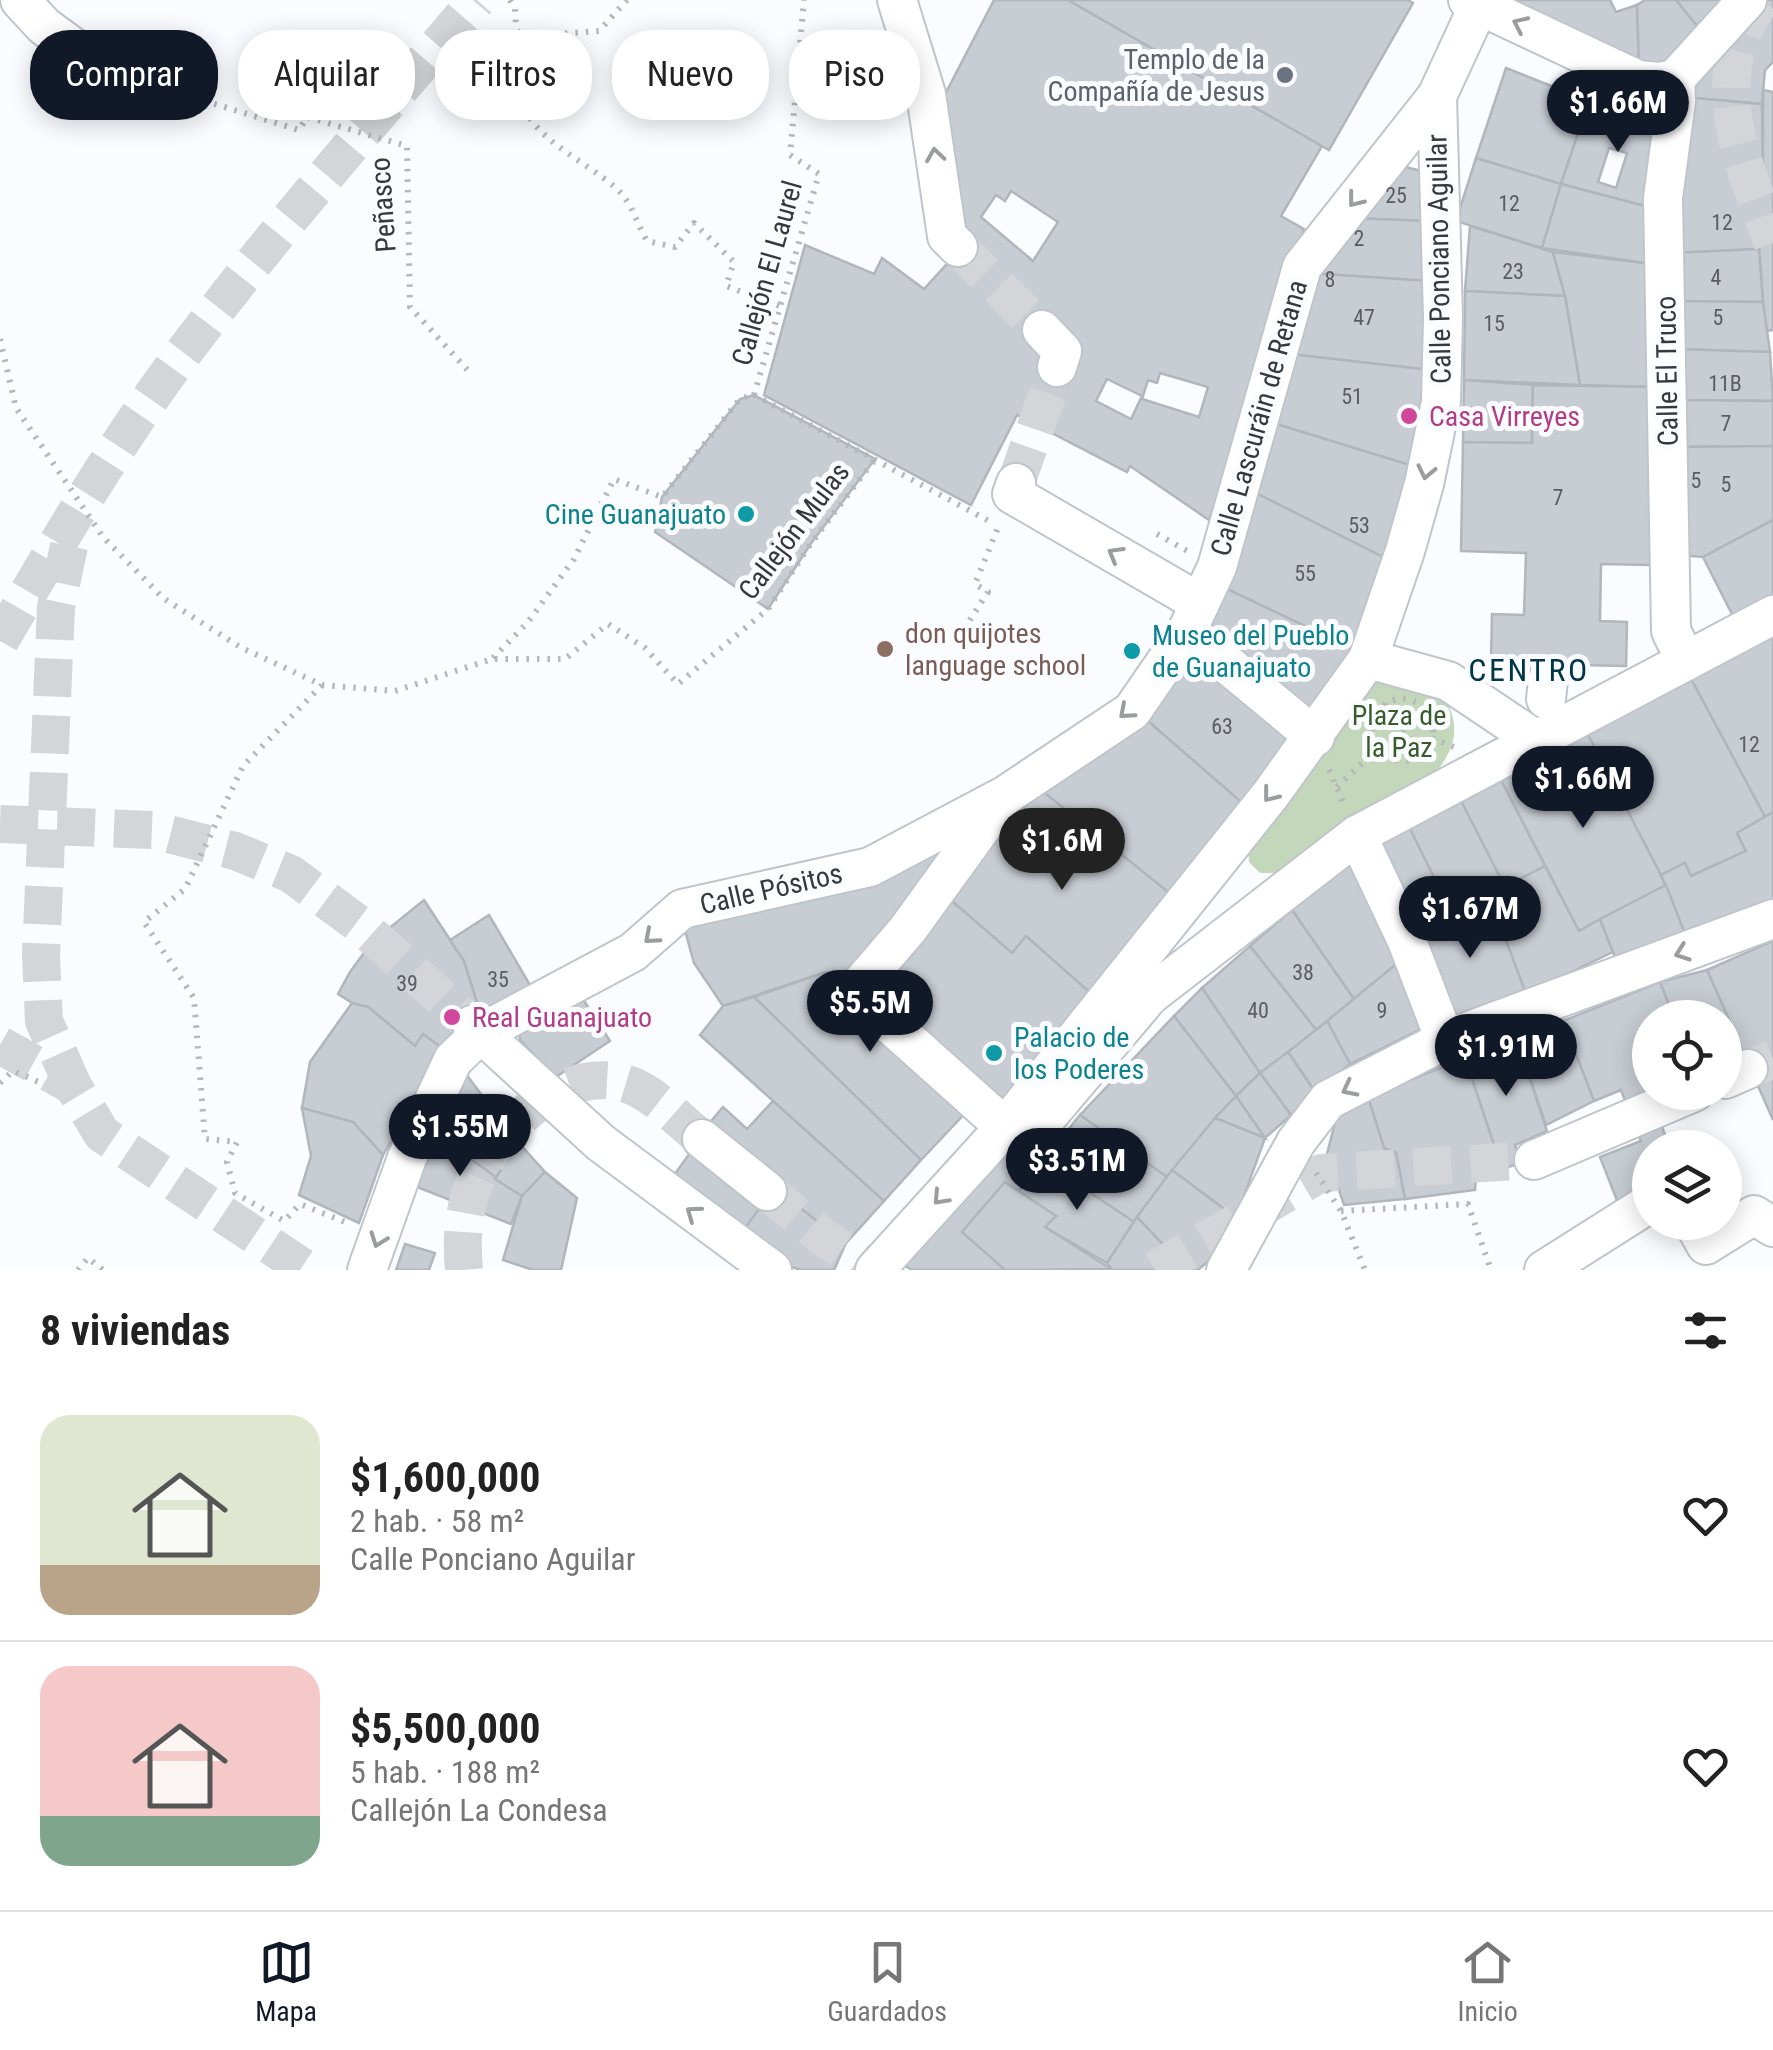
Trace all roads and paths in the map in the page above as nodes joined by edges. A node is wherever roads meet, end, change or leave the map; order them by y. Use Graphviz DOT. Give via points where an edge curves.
graph roads {
  1 [pos="20,0"];
  2 [pos="510,0"];
  3 [pos="628,0"];
  4 [pos="804,0"];
  5 [pos="897,0"];
  6 [pos="1747,0"];
  7 [pos="1474,2"];
  8 [pos="49,30"];
  9 [pos="517,30"];
  10 [pos="592,32"];
  11 [pos="1674,79"];
  12 [pos="1437,96"];
  13 [pos="218,105"];
  14 [pos="533,120"];
  15 [pos="958,247"];
  16 [pos="780,306"];
  17 [pos="0,339"];
  18 [pos="472,375"];
  19 [pos="754,395"];
  20 [pos="875,460"];
  21 [pos="1009,501"];
  22 [pos="1773,615"];
  23 [pos="1194,617"];
  24 [pos="964,629"];
  25 [pos="1368,659"];
  26 [pos="492,660"];
  27 [pos="1686,661"];
  28 [pos="322,685"];
  29 [pos="1385,704"];
  30 [pos="1315,736"];
  31 [pos="1536,740"];
  32 [pos="1378,748"];
  33 [pos="1422,754"];
  34 [pos="1337,787"];
  35 [pos="1006,795"];
  36 [pos="1357,835"];
  37 [pos="1773,919"];
  38 [pos="477,1029"];
  39 [pos="1445,1040"];
  40 [pos="39,1082"];
  41 [pos="0,1083"];
  42 [pos="1652,1110"];
  43 [pos="1014,1136"];
  44 [pos="702,1139"];
  45 [pos="1534,1160"];
  46 [pos="767,1192"];
  47 [pos="1632,1214"];
  48 [pos="1742,1222"];
  49 [pos="1773,1227"];
  50 [pos="359,1228"];
  51 [pos="78,1270"];
  52 [pos="103,1270"];
  53 [pos="367,1270"];
  54 [pos="772,1270"];
  55 [pos="875,1270"];
  56 [pos="1226,1270"];
  57 [pos="1365,1270"];
  58 [pos="1491,1270"];
  59 [pos="1544,1270"];
  1 -- 8 [label="street"];
  2 -- 9 [label="path"];
  3 -- 10 [label="path"];
  4 -- 16 [label="path, Callejón El Laurel" via="790,155 819,174"];
  15 -- 5 [label="street, one-way" via="947,236 926,94"];
  6 -- 11 [label="street"];
  11 -- 7 [label="street, one-way" via="1638,80"];
  7 -- 12 [label="street"];
  11 -- 27 [label="street, Calle El Truco" via="1663,198 1671,611"];
  12 -- 23 [label="street, Calle Lascuráin de Retana, one-way" via="1302,267 1216,567"];
  12 -- 25 [label="street, Calle Ponciano Aguilar, one-way" via="1440,402 1424,484"];
  13 -- 18 [label="path, Peñasco" via="298,130 308,117 407,146 410,307"];
  14 -- 16 [label="path" via="615,187 647,242 676,247 694,223 734,262 726,286"];
  16 -- 19 [label="path, Callejón El Laurel"];
  17 -- 28 [label="path" via="16,408 103,537 163,598 240,647"];
  19 -- 20 [label="path"];
  19 -- 26 [label="path" via="740,399 662,497 614,480 574,559"];
  20 -- 21 [label="path"];
  20 -- 26 [label="path, Callejón Mulas" via="768,610 678,684 645,648 608,624 566,659"];
  23 -- 21 [label="street, one-way"];
  21 -- 24 [label="path" via="974,584 988,592"];
  22 -- 27 [label="street"];
  23 -- 30 [label="street"];
  23 -- 35 [label="street, Calle Pósitos, one-way" via="1132,711"];
  25 -- 30 [label="street, Calle Ponciano Aguilar"];
  25 -- 31 [label="street" via="1448,682"];
  26 -- 28 [label="path, Callejón Mulas" via="394,691"];
  27 -- 31 [label="street"];
  28 -- 50 [label="path" via="243,766 185,889 144,922 194,998 205,1139 237,1142 227,1162 236,1192 284,1221 300,1204"];
  29 -- 32 [label="path" via="1372,725"];
  29 -- 33 [label="path"];
  29 -- 33 [label="path" via="1408,699 1426,709 1434,728"];
  30 -- 34 [label="path"];
  30 -- 43 [label="street, Calle Ponciano Aguilar, one-way"];
  31 -- 36 [label="street"];
  32 -- 33 [label="path" via="1401,761"];
  32 -- 34 [label="path"];
  34 -- 36 [label="path"];
  35 -- 38 [label="street, Calle Pósitos, one-way" via="870,867 682,909 633,952"];
  35 -- 43 [label="street" via="854,992"];
  36 -- 39 [label="street"];
  36 -- 43 [label="street" via="1149,996"];
  37 -- 39 [label="street, one-way"];
  38 -- 53 [label="street, Calle Pósitos, one-way" via="453,1060 406,1158"];
  54 -- 38 [label="street, one-way" via="601,1143"];
  39 -- 56 [label="street, one-way" via="1328,1100 1296,1142"];
  40 -- 41 [label="path" via="14,1071"];
  42 -- 45 [label="street"];
  43 -- 55 [label="street, one-way"];
  44 -- 46 [label="street"];
  47 -- 59 [label="street"];
  48 -- 49 [label="street" via="1754,1215"];
  51 -- 52 [label="path" via="88,1258"];
  57 -- 58 [label="path" via="1341,1211 1468,1204"];
}
